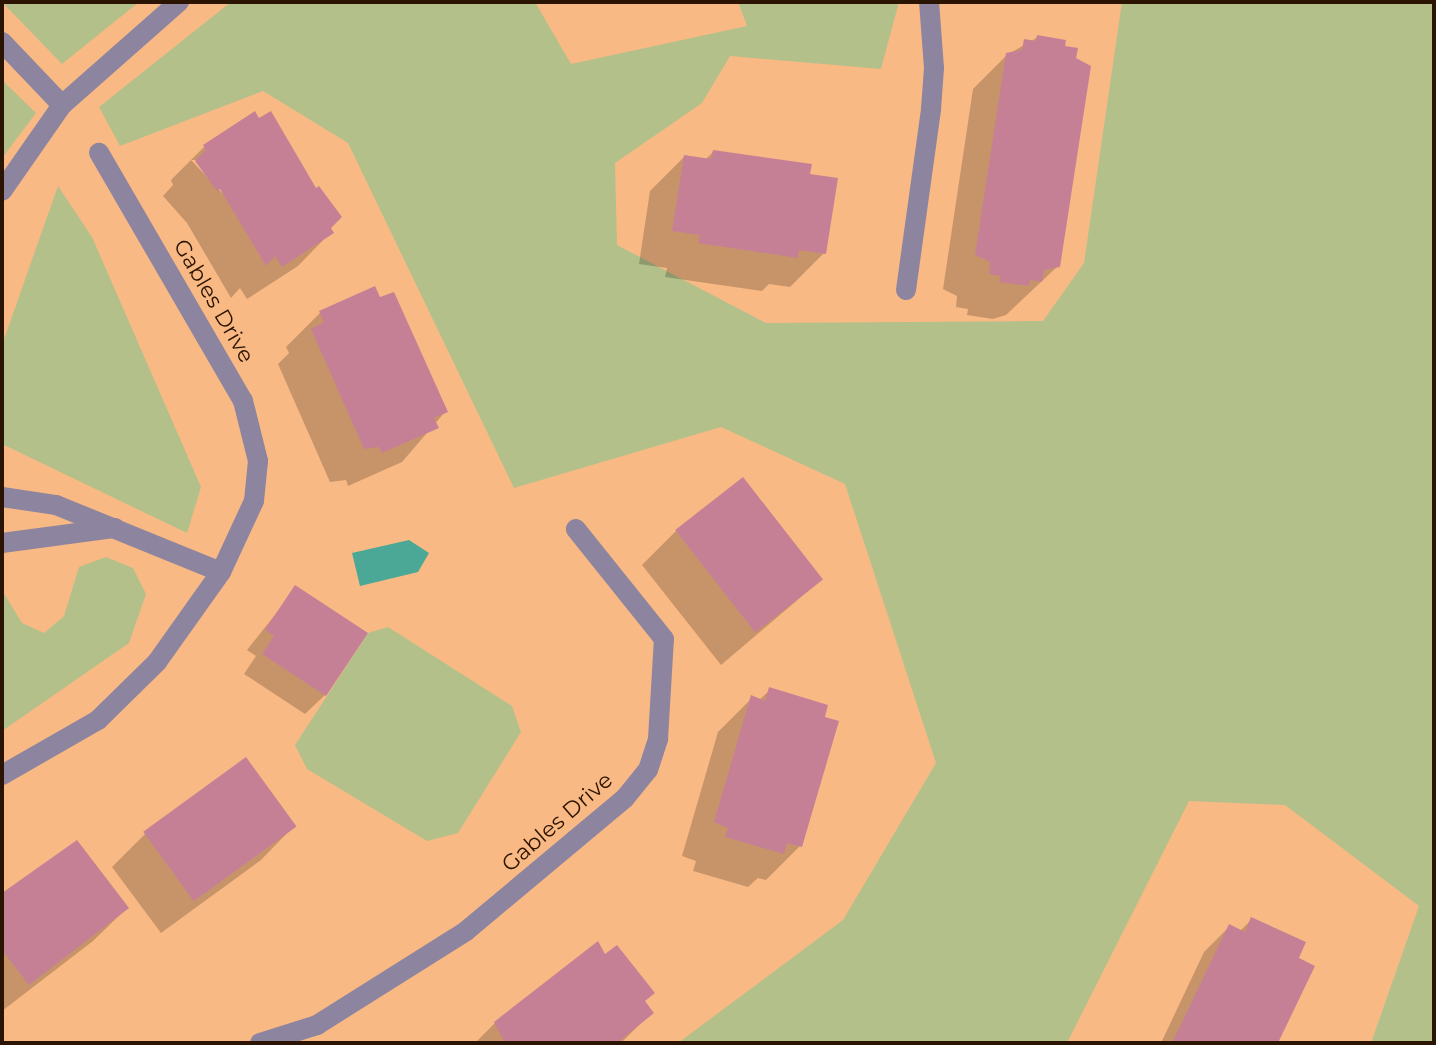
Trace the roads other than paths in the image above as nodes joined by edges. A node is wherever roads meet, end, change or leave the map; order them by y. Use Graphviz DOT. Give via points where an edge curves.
graph roads {
  1 [pos="179,2"];
  2 [pos="929,2"];
  3 [pos="2,42"];
  4 [pos="62,105"];
  5 [pos="99,153"];
  6 [pos="2,191"];
  7 [pos="906,290"];
  8 [pos="2,497"];
  9 [pos="119,528"];
  10 [pos="576,529"];
  11 [pos="2,543"];
  12 [pos="221,572"];
  13 [pos="2,775"];
  14 [pos="260,1043"];
  1 -- 4 [label="street"];
  2 -- 7 [label="street" via="933,81"];
  3 -- 4 [label="street"];
  4 -- 6 [label="street"];
  5 -- 12 [label="street, Gables Drive" via="243,401 258,461 254,501"];
  8 -- 9 [label="street" via="56,505"];
  9 -- 11 [label="street"];
  9 -- 12 [label="street"];
  10 -- 14 [label="street, Gables Drive" via="664,639 658,739 648,770 625,798 466,931 317,1025"];
  12 -- 13 [label="street, Gables Drive" via="157,662 98,720"];
}
